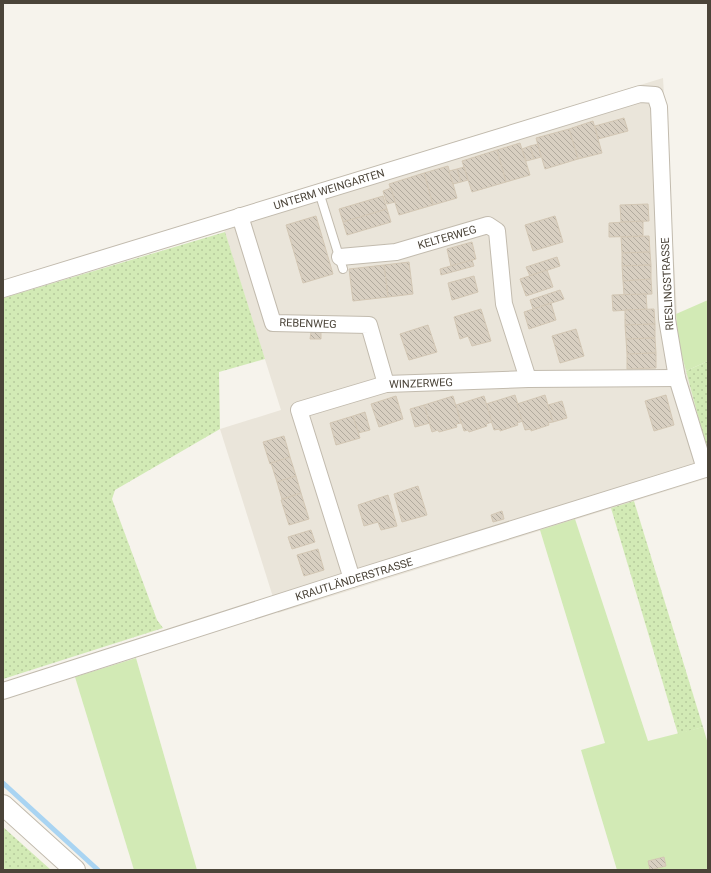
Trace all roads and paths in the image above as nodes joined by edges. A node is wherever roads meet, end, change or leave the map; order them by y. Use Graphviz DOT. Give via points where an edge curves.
graph roads {
  1 [pos="655,95"];
  2 [pos="319,192"];
  3 [pos="240,216"];
  4 [pos="342,263"];
  5 [pos="3,289"];
  6 [pos="677,378"];
  7 [pos="528,379"];
  8 [pos="386,384"];
  9 [pos="705,470"];
  10 [pos="352,579"];
  11 [pos="3,691"];
  12 [pos="3,805"];
  13 [pos="74,870"];
  1 -- 2 [label="street, UNTERM WEINGARTEN" via="640,94"];
  1 -- 6 [label="street, RIESLINGSTRASSE" via="659,107 667,319"];
  2 -- 3 [label="street, UNTERM WEINGARTEN"];
  2 -- 4 [label="lane, KELTERWEG"];
  3 -- 5 [label="street, UNTERM WEINGARTEN"];
  3 -- 8 [label="street, REBENWEG" via="273,322 369,325"];
  4 -- 7 [label="street, KELTERWEG" via="396,252 488,225 497,231 504,304"];
  6 -- 7 [label="street, WINZERWEG"];
  6 -- 9 [label="street, RIESLINGSTRASSE"];
  7 -- 8 [label="street, WINZERWEG"];
  8 -- 10 [label="street, WINZERWEG" via="299,410"];
  9 -- 10 [label="street, KRAUTLÄNDERSTRASSE"];
  10 -- 11 [label="street, KRAUTLÄNDERSTRASSE"];
  12 -- 13 [label="street"];
}
